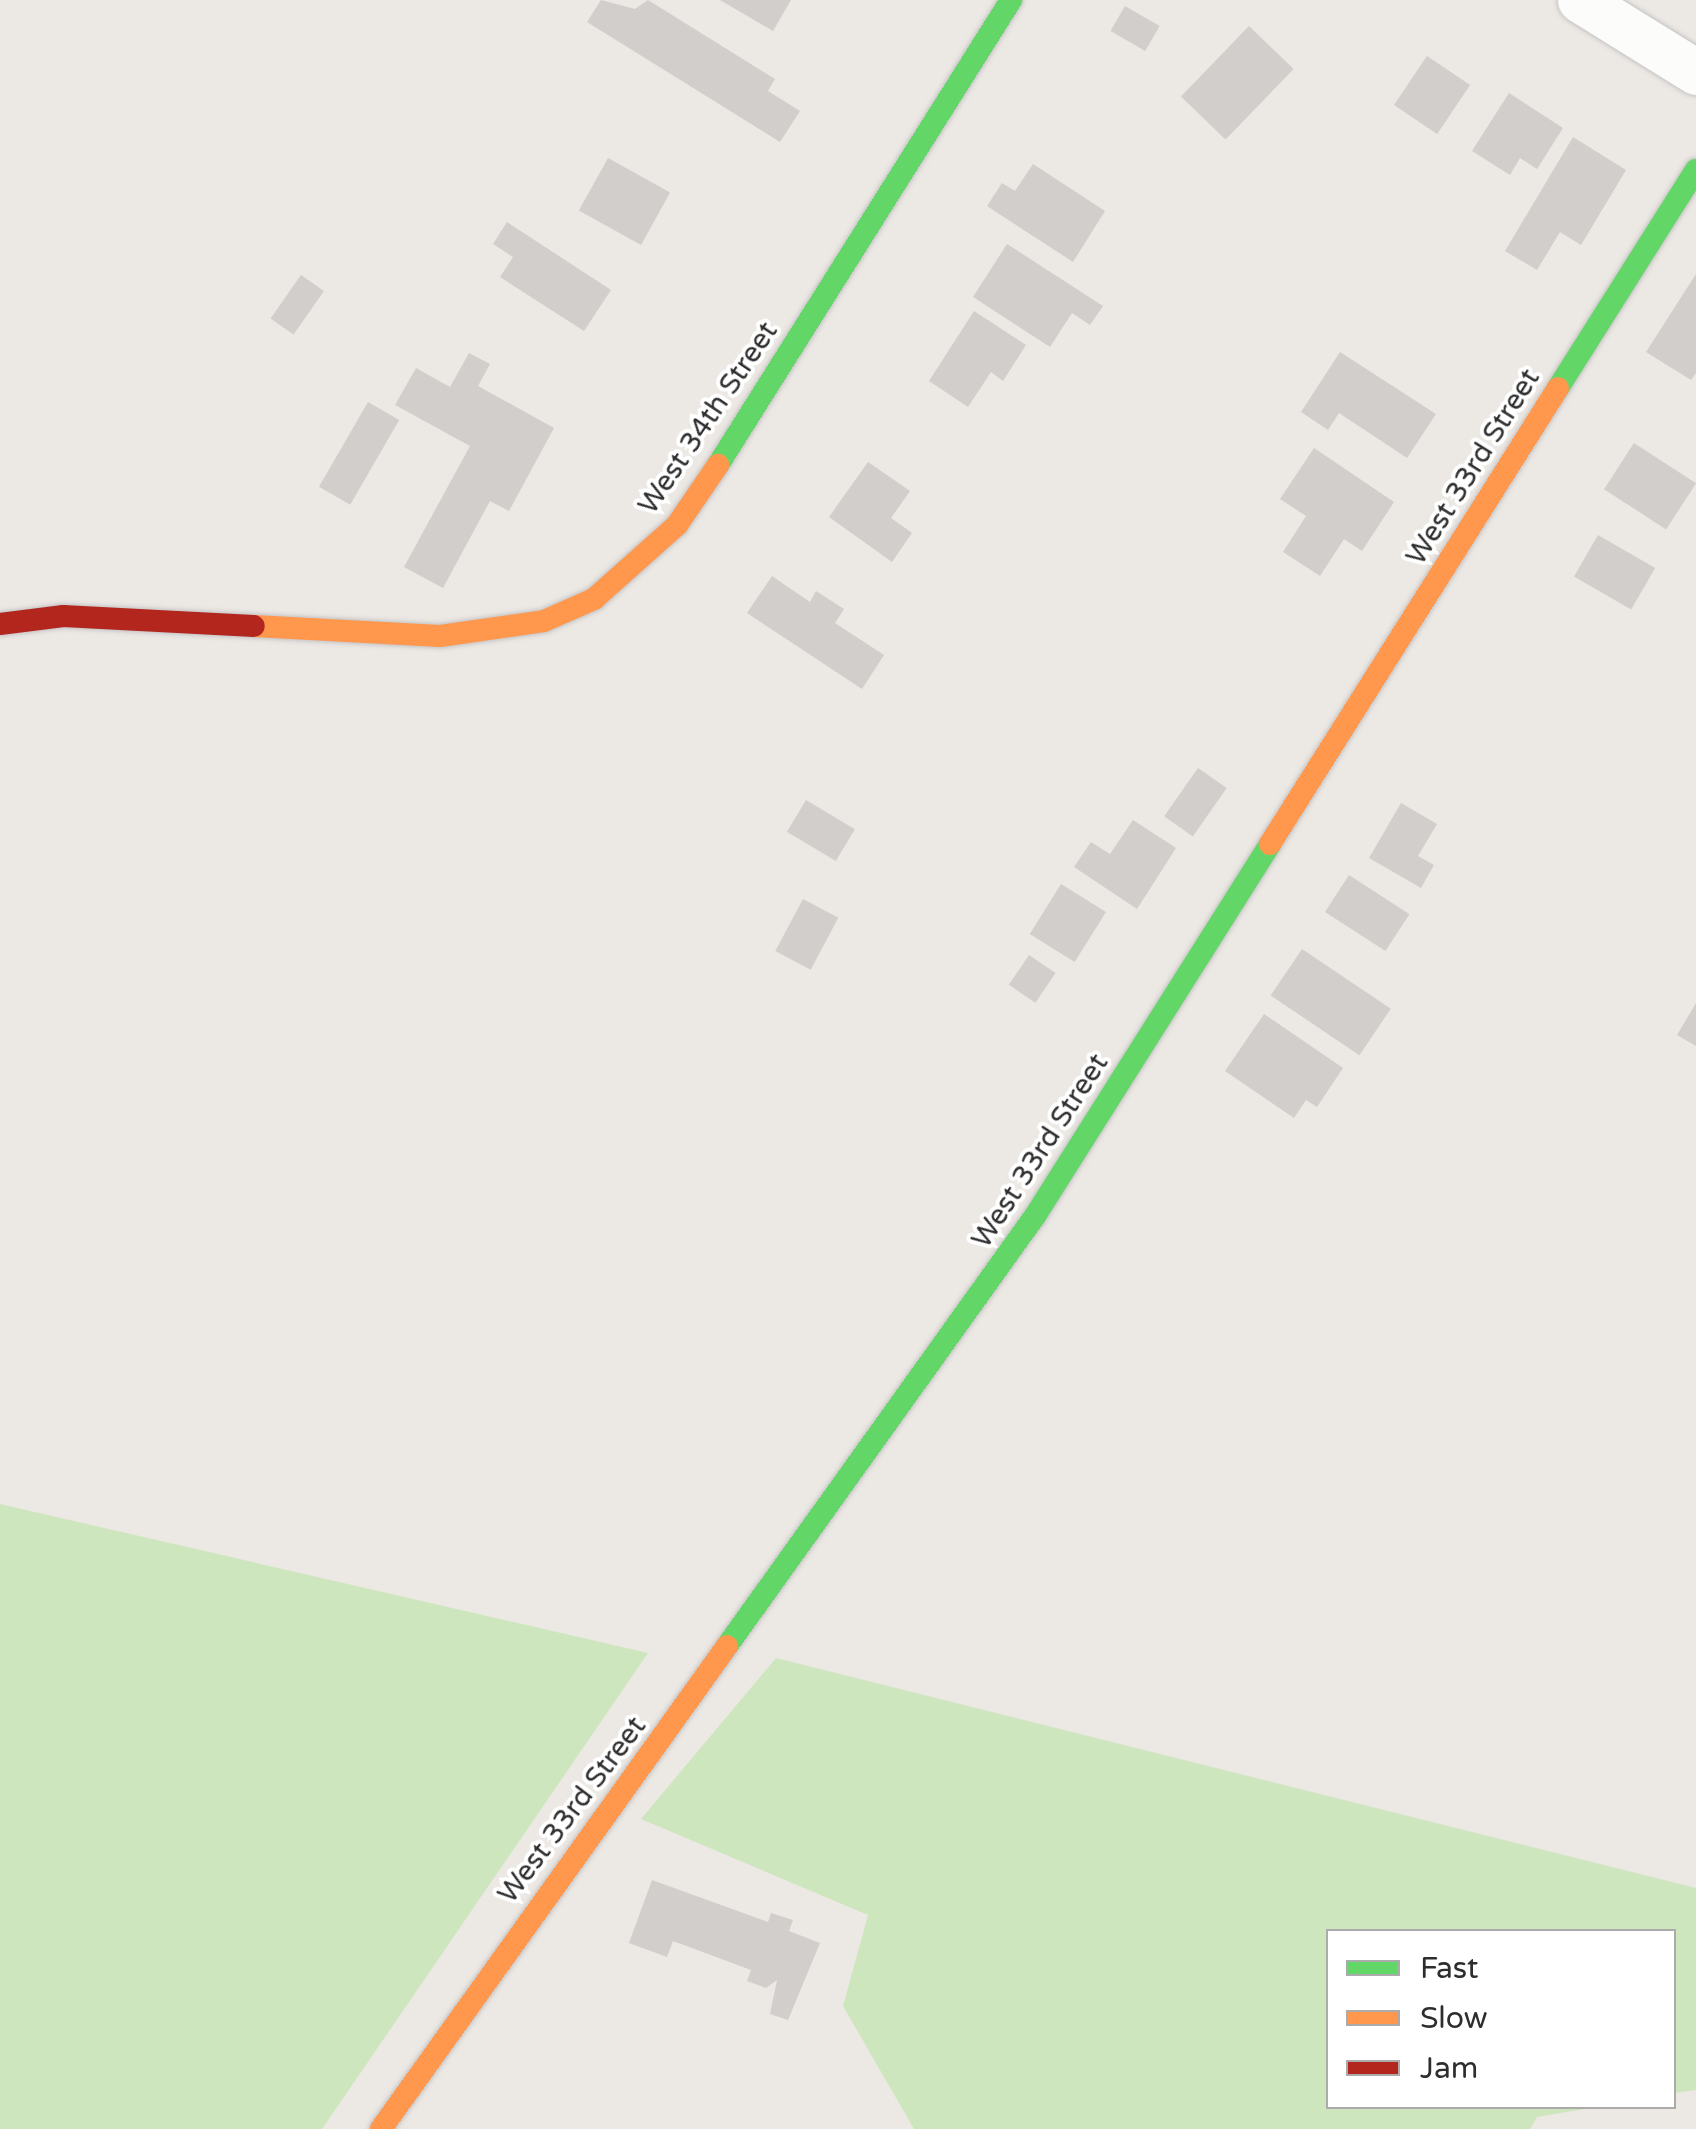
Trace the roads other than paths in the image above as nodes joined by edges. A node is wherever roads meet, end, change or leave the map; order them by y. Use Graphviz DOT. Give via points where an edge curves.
graph roads {
  1 [pos="1011,0"];
  2 [pos="1580,0"];
  3 [pos="1696,72"];
  4 [pos="1696,170"];
  5 [pos="0,624"];
  6 [pos="381,2129"];
  1 -- 5 [label="street, West 34th Street" via="718,467 677,525 594,599 544,622 440,636 63,616"];
  2 -- 3 [label="street"];
  4 -- 6 [label="street, West 33rd Street" via="1035,1216"];
}
